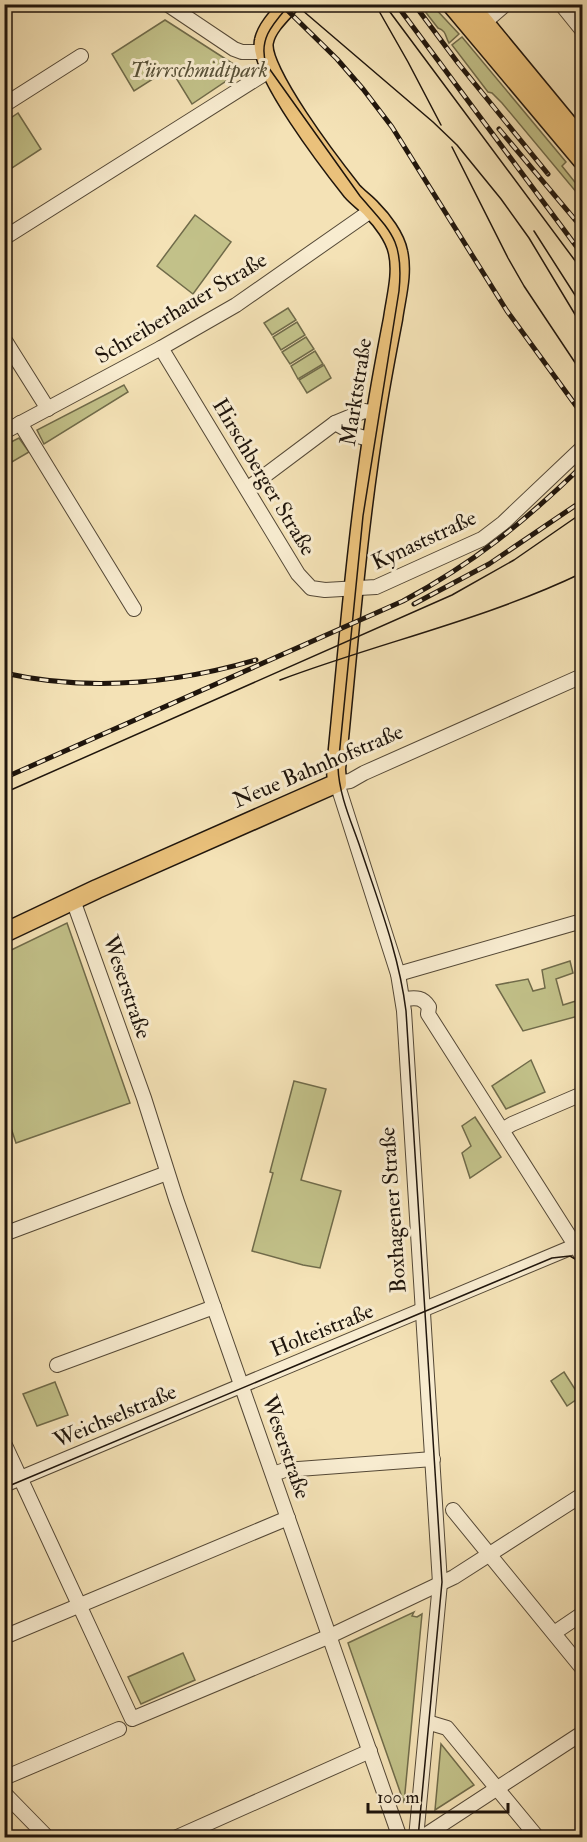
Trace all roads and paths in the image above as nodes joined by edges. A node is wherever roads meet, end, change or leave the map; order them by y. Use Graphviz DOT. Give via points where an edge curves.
graph roads {
  1 [pos="167,4"];
  2 [pos="290,4"];
  3 [pos="451,4"];
  4 [pos="469,4"];
  5 [pos="506,4"];
  6 [pos="561,4"];
  7 [pos="484,23"];
  8 [pos="582,30"];
  9 [pos="263,52"];
  10 [pos="81,56"];
  11 [pos="272,69"];
  12 [pos="4,105"];
  13 [pos="582,141"];
  14 [pos="582,160"];
  15 [pos="372,210"];
  16 [pos="4,238"];
  17 [pos="4,339"];
  18 [pos="161,348"];
  19 [pos="48,409"];
  20 [pos="376,413"];
  21 [pos="20,423"];
  22 [pos="335,423"];
  23 [pos="4,432"];
  24 [pos="372,440"];
  25 [pos="582,448"];
  26 [pos="247,489"];
  27 [pos="353,589"];
  28 [pos="134,609"];
  29 [pos="582,676"];
  30 [pos="337,783"];
  31 [pos="73,900"];
  32 [pos="582,921"];
  33 [pos="4,933"];
  34 [pos="398,974"];
  35 [pos="403,1005"];
  36 [pos="582,1094"];
  37 [pos="502,1130"];
  38 [pos="167,1173"];
  39 [pos="4,1234"];
  40 [pos="580,1248"];
  41 [pos="214,1307"];
  42 [pos="424,1311"];
  43 [pos="57,1365"];
  44 [pos="242,1385"];
  45 [pos="4,1443"];
  46 [pos="433,1459"];
  47 [pos="273,1474"];
  48 [pos="21,1478"];
  49 [pos="4,1485"];
  50 [pos="582,1495"];
  51 [pos="453,1510"];
  52 [pos="288,1518"];
  53 [pos="490,1554"];
  54 [pos="440,1583"];
  55 [pos="80,1606"];
  56 [pos="582,1614"];
  57 [pos="554,1633"];
  58 [pos="330,1636"];
  59 [pos="4,1637"];
  60 [pos="582,1668"];
  61 [pos="427,1722"];
  62 [pos="119,1729"];
  63 [pos="582,1733"];
  64 [pos="370,1751"];
  65 [pos="4,1778"];
  66 [pos="497,1788"];
  67 [pos="4,1793"];
  68 [pos="48,1838"];
  69 [pos="175,1838"];
  70 [pos="400,1838"];
  71 [pos="416,1838"];
  72 [pos="421,1838"];
  73 [pos="538,1838"];
  1 -- 9 [label="street" via="234,49"];
  2 -- 9 [label="main road" via="267,32"];
  3 -- 14 [label="main road"];
  4 -- 7 [label="main road"];
  5 -- 7 [label="street"];
  6 -- 8 [label="street"];
  7 -- 13 [label="main road"];
  9 -- 11 [label="main road, Marktstraße"];
  10 -- 12 [label="street"];
  11 -- 15 [label="main road, Marktstraße" via="284,97 352,190"];
  11 -- 16 [label="street"];
  15 -- 18 [label="street, Schreiberhauer Straße" via="236,304"];
  15 -- 20 [label="main road, Marktstraße" via="394,241 399,269"];
  17 -- 19 [label="street"];
  18 -- 19 [label="street, Schreiberhauer Straße"];
  18 -- 26 [label="street, Hirschberger Straße"];
  19 -- 21 [label="street, Schreiberhauer Straße"];
  20 -- 22 [label="street" via="363,411"];
  20 -- 24 [label="main road, Marktstraße"];
  21 -- 23 [label="street, Schreiberhauer Straße"];
  21 -- 28 [label="street"];
  22 -- 24 [label="street"];
  22 -- 26 [label="street"];
  24 -- 27 [label="main road, Marktstraße"];
  25 -- 27 [label="street, Kynaststraße" via="482,539 376,587"];
  26 -- 27 [label="street, Hirschberger Straße" via="298,574 311,588"];
  27 -- 30 [label="main road, Boxhagener Straße"];
  29 -- 30 [label="street, Neue Bahnhofstraße" via="359,777"];
  30 -- 31 [label="main road, Neue Bahnhofstraße"];
  30 -- 34 [label="street, Boxhagener Straße"];
  31 -- 33 [label="main road, Neue Bahnhofstraße"];
  31 -- 38 [label="street, Weserstraße"];
  32 -- 34 [label="street"];
  34 -- 35 [label="street, Boxhagener Straße"];
  35 -- 37 [label="street" via="422,999 429,1007 428,1014"];
  35 -- 42 [label="street, Boxhagener Straße"];
  36 -- 37 [label="street"];
  37 -- 40 [label="street"];
  38 -- 39 [label="street"];
  38 -- 41 [label="street, Weserstraße"];
  40 -- 42 [label="street, Holteistraße"];
  41 -- 43 [label="street"];
  41 -- 44 [label="street, Weserstraße"];
  42 -- 44 [label="street, Holteistraße"];
  42 -- 46 [label="street, Boxhagener Straße"];
  44 -- 47 [label="street, Weserstraße"];
  44 -- 48 [label="street, Weichselstraße"];
  45 -- 48 [label="street"];
  46 -- 47 [label="street"];
  46 -- 54 [label="street, Boxhagener Straße"];
  47 -- 52 [label="street, Weserstraße"];
  48 -- 49 [label="street, Weichselstraße"];
  48 -- 55 [label="street"];
  50 -- 53 [label="street"];
  51 -- 53 [label="street"];
  52 -- 55 [label="street"];
  52 -- 58 [label="street, Weserstraße"];
  53 -- 54 [label="street"];
  53 -- 57 [label="street"];
  54 -- 58 [label="street"];
  54 -- 61 [label="street, Boxhagener Straße"];
  55 -- 58 [label="street" via="132,1719"];
  55 -- 59 [label="street"];
  56 -- 57 [label="street"];
  57 -- 60 [label="street"];
  58 -- 64 [label="street, Weserstraße"];
  61 -- 66 [label="street" via="447,1728"];
  61 -- 71 [label="street, Boxhagener Straße"];
  62 -- 65 [label="street"];
  63 -- 66 [label="street"];
  64 -- 69 [label="street"];
  64 -- 70 [label="street, Weserstraße"];
  66 -- 72 [label="street"];
  66 -- 73 [label="street"];
  67 -- 68 [label="street"];
}
